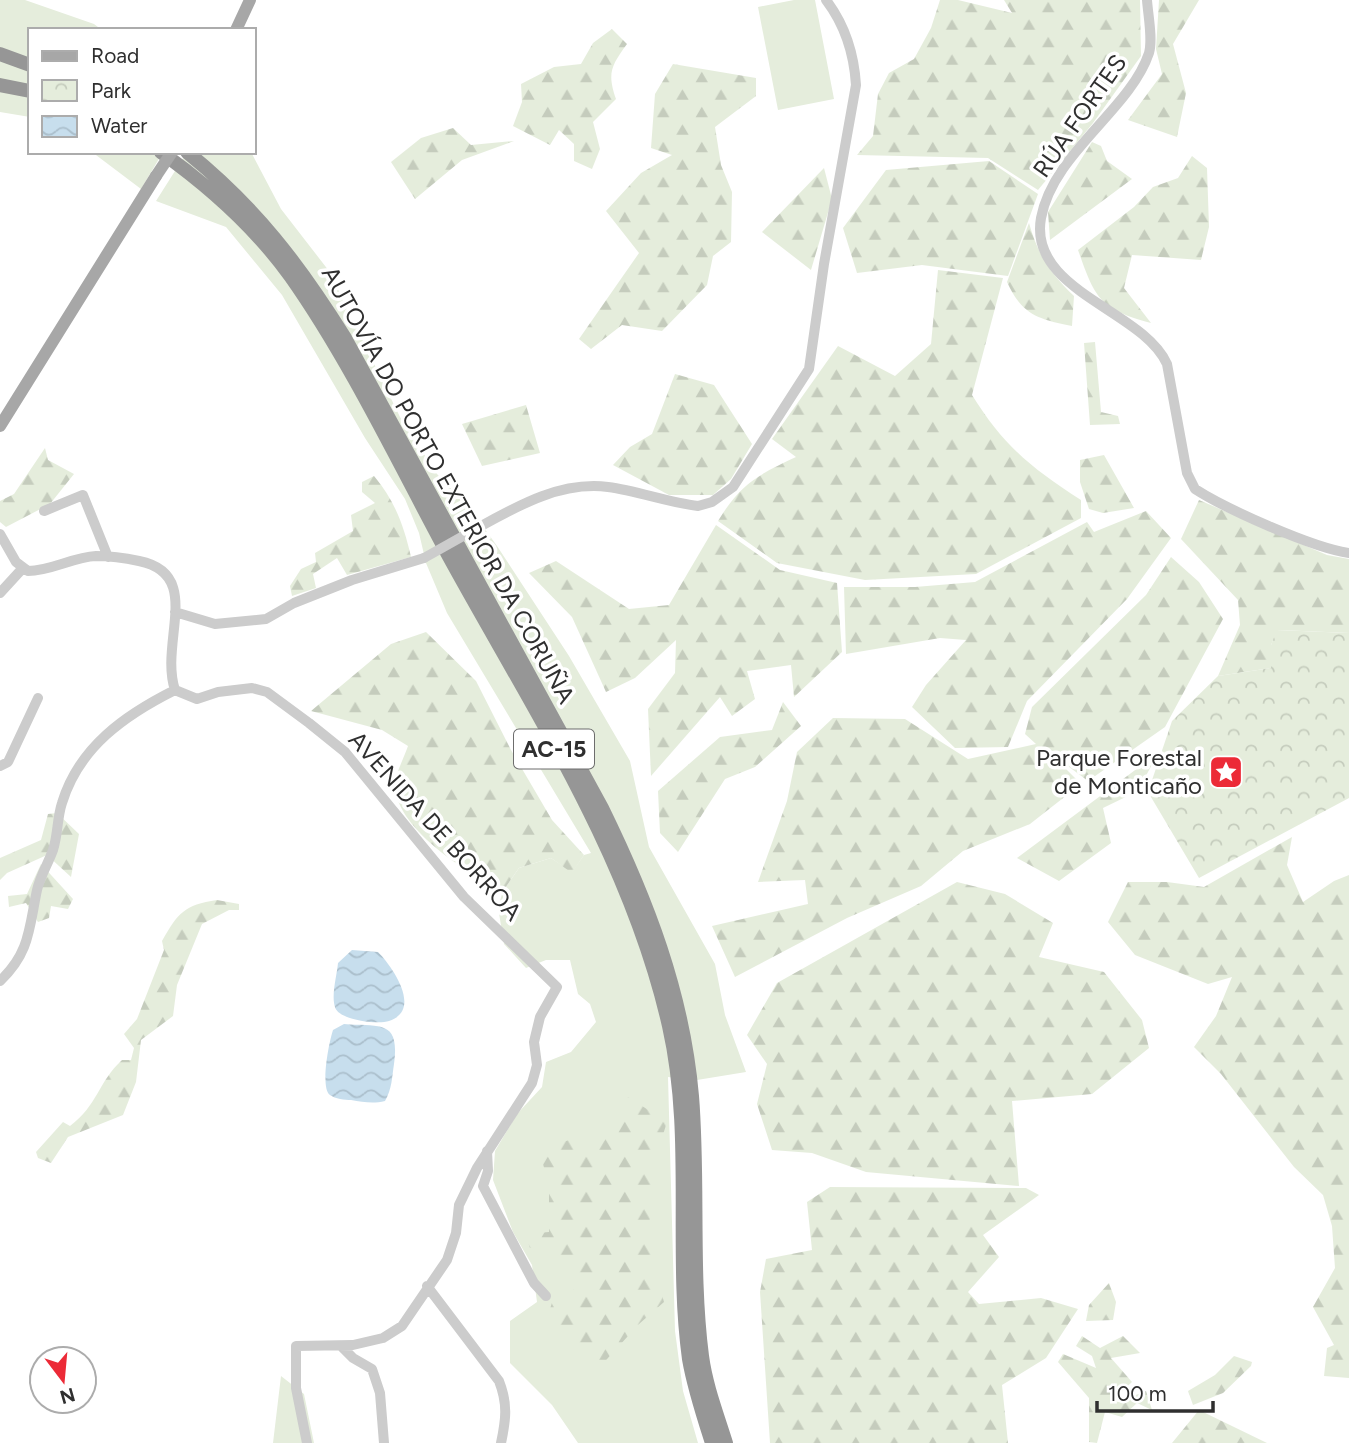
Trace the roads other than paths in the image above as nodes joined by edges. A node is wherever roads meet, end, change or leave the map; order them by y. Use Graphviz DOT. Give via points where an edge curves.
graph roads {
  1 [pos="250,0"];
  2 [pos="826,0"];
  3 [pos="1147,0"];
  4 [pos="237,28"];
  5 [pos="0,54"];
  6 [pos="28,64"];
  7 [pos="0,85"];
  8 [pos="28,91"];
  9 [pos="164,154"];
  10 [pos="171,154"];
  11 [pos="189,154"];
  12 [pos="0,426"];
  13 [pos="44,511"];
  14 [pos="1,539"];
  15 [pos="1349,554"];
  16 [pos="108,557"];
  17 [pos="22,569"];
  18 [pos="0,593"];
  19 [pos="175,612"];
  20 [pos="175,690"];
  21 [pos="38,698"];
  22 [pos="0,766"];
  23 [pos="0,981"];
  24 [pos="487,1150"];
  25 [pos="427,1286"];
  26 [pos="546,1296"];
  27 [pos="342,1347"];
  28 [pos="307,1443"];
  29 [pos="384,1443"];
  30 [pos="501,1443"];
  31 [pos="712,1443"];
  32 [pos="726,1443"];
  1 -- 4 [label="main road"];
  2 -- 19 [label="street, bridge" via="847,39 856,85 809,369 733,487 698,506 606,487 570,489 524,502 424,558 352,580 266,619 215,624"];
  3 -- 15 [label="street, RÚA FORTES" via="1149,52 1136,78 1072,156 1049,194 1039,230 1045,251 1056,269 1161,350 1187,473 1195,489 1295,536"];
  5 -- 6 [label="highway"];
  7 -- 8 [label="highway"];
  9 -- 31 [label="highway, AUTOVÍA DO PORTO EXTERIOR DA CORUÑA / AC-15" via="218,197 292,278 628,891 670,1030 684,1178 683,1292 690,1360"];
  10 -- 12 [label="main road, bridge"];
  11 -- 32 [label="highway, AUTOVÍA DO PORTO EXTERIOR DA CORUÑA / AC-15" via="272,233 345,338 602,808 640,886 683,1027 697,1177 696,1292 703,1358"];
  13 -- 16 [label="street" via="82,495"];
  14 -- 17 [label="street"];
  16 -- 17 [label="street" via="93,556 34,571"];
  16 -- 19 [label="street" via="154,564 166,571 174,584"];
  17 -- 18 [label="street"];
  19 -- 20 [label="street" via="169,656"];
  20 -- 23 [label="street" via="94,743 73,772 61,804 53,849 38,885 26,943 18,964"];
  20 -- 24 [label="street, AVENIDA DE BORROA" via="197,699 252,688 280,700 345,752 464,897 556,987 540,1017 532,1083"];
  21 -- 22 [label="street" via="8,762"];
  24 -- 25 [label="street, AVENIDA DE BORROA" via="459,1205 447,1260"];
  24 -- 26 [label="street" via="483,1186 534,1283"];
  25 -- 27 [label="street, AVENIDA DE BORROA" via="402,1325 383,1338"];
  25 -- 30 [label="street" via="499,1381 507,1408"];
  27 -- 28 [label="street, AVENIDA DE BORROA" via="296,1346 296,1388"];
  27 -- 29 [label="street" via="372,1369 380,1393"];
}
